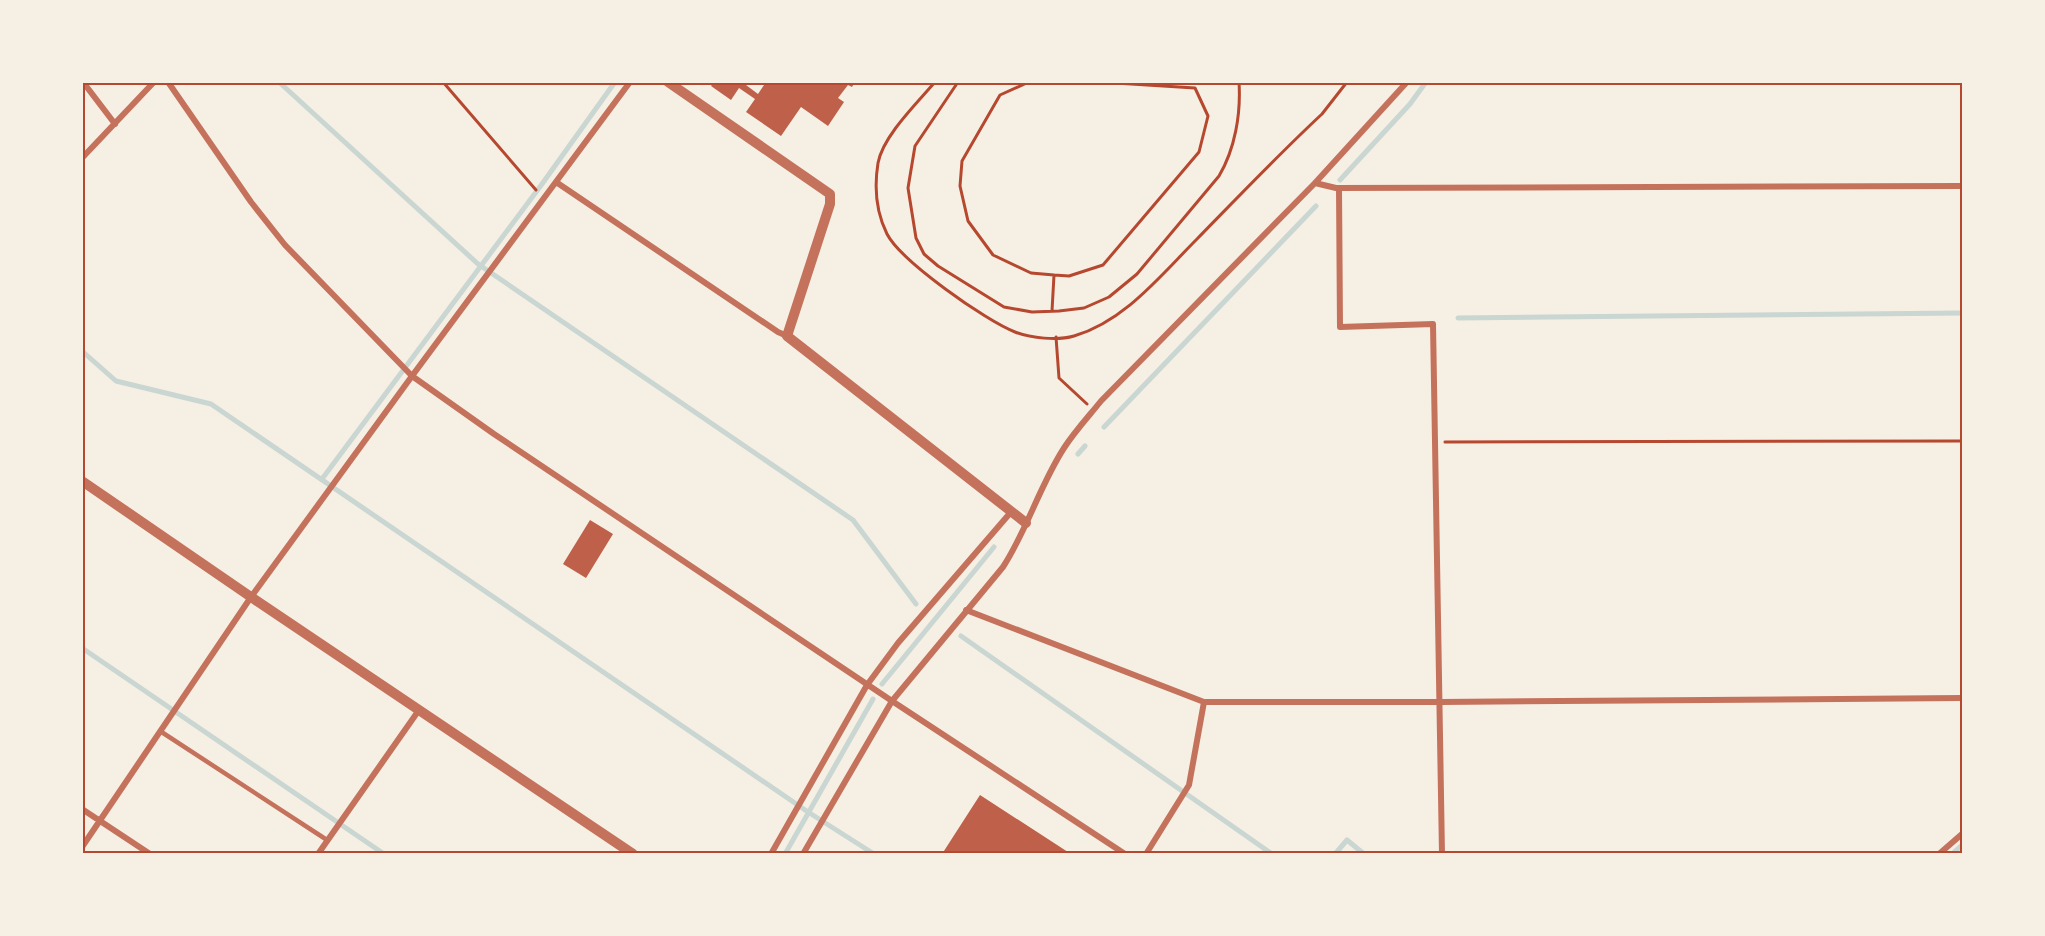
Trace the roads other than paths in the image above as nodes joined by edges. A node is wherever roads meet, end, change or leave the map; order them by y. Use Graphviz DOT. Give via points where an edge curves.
graph roads {
  1 [pos="83,82"];
  2 [pos="154,82"];
  3 [pos="168,82"];
  4 [pos="630,82"];
  5 [pos="668,82"];
  6 [pos="1407,82"];
  7 [pos="115,124"];
  8 [pos="82,158"];
  9 [pos="556,182"];
  10 [pos="1315,183"];
  11 [pos="1962,186"];
  12 [pos="1339,188"];
  13 [pos="787,336"];
  14 [pos="412,376"];
  15 [pos="82,481"];
  16 [pos="1011,512"];
  17 [pos="1026,523"];
  18 [pos="251,597"];
  19 [pos="966,610"];
  20 [pos="867,685"];
  21 [pos="1962,698"];
  22 [pos="892,701"];
  23 [pos="1204,702"];
  24 [pos="1441,702"];
  25 [pos="419,710"];
  26 [pos="160,731"];
  27 [pos="82,808"];
  28 [pos="100,821"];
  29 [pos="1962,834"];
  30 [pos="327,840"];
  31 [pos="82,847"];
  32 [pos="150,854"];
  33 [pos="318,854"];
  34 [pos="633,854"];
  35 [pos="771,854"];
  36 [pos="803,854"];
  37 [pos="1125,854"];
  38 [pos="1146,854"];
  39 [pos="1442,854"];
  40 [pos="1939,854"];
  1 -- 7 [label="street"];
  2 -- 7 [label="street"];
  3 -- 14 [label="street" via="285,245"];
  4 -- 9 [label="street"];
  5 -- 13 [label="street" via="830,194"];
  6 -- 10 [label="street"];
  7 -- 8 [label="street"];
  9 -- 13 [label="street"];
  9 -- 14 [label="street"];
  10 -- 12 [label="street"];
  10 -- 17 [label="street" via="1093,411 1064,448"];
  11 -- 12 [label="street"];
  12 -- 24 [label="street" via="1340,327 1434,324"];
  13 -- 16 [label="street"];
  14 -- 18 [label="street"];
  14 -- 20 [label="street"];
  15 -- 18 [label="street"];
  16 -- 17 [label="street"];
  16 -- 20 [label="street" via="898,643"];
  17 -- 19 [label="street" via="1003,567"];
  18 -- 25 [label="street"];
  18 -- 26 [label="street"];
  19 -- 22 [label="street"];
  19 -- 23 [label="street"];
  20 -- 22 [label="street"];
  20 -- 35 [label="street"];
  21 -- 24 [label="street"];
  22 -- 36 [label="street"];
  22 -- 37 [label="street"];
  23 -- 24 [label="street"];
  23 -- 38 [label="street" via="1189,785"];
  24 -- 39 [label="street"];
  25 -- 30 [label="street"];
  25 -- 34 [label="street"];
  26 -- 28 [label="street"];
  26 -- 30 [label="lane"];
  27 -- 28 [label="street"];
  28 -- 31 [label="street"];
  28 -- 32 [label="street"];
  29 -- 40 [label="street"];
  30 -- 33 [label="street"];
}
